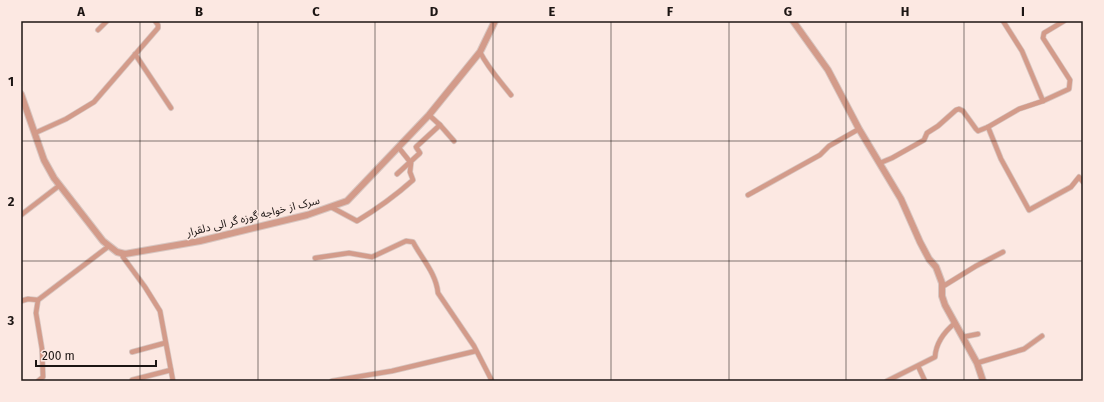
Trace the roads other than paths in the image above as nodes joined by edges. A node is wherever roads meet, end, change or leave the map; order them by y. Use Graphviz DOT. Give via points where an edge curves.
graph roads {
  1 [pos="107,21"];
  2 [pos="156,21"];
  3 [pos="496,21"];
  4 [pos="793,21"];
  5 [pos="1003,21"];
  6 [pos="1064,21"];
  7 [pos="98,30"];
  8 [pos="480,52"];
  9 [pos="135,54"];
  10 [pos="21,94"];
  11 [pos="511,95"];
  12 [pos="1043,101"];
  13 [pos="23,106"];
  14 [pos="171,108"];
  15 [pos="430,115"];
  16 [pos="440,125"];
  17 [pos="988,127"];
  18 [pos="859,129"];
  19 [pos="35,133"];
  20 [pos="454,141"];
  21 [pos="399,148"];
  22 [pos="411,163"];
  23 [pos="880,163"];
  24 [pos="397,174"];
  25 [pos="1083,182"];
  26 [pos="60,185"];
  27 [pos="748,195"];
  28 [pos="331,207"];
  29 [pos="21,215"];
  30 [pos="109,246"];
  31 [pos="1003,252"];
  32 [pos="122,254"];
  33 [pos="315,258"];
  34 [pos="942,287"];
  35 [pos="38,300"];
  36 [pos="21,301"];
  37 [pos="955,323"];
  38 [pos="978,334"];
  39 [pos="1042,336"];
  40 [pos="963,337"];
  41 [pos="166,343"];
  42 [pos="476,351"];
  43 [pos="132,352"];
  44 [pos="977,363"];
  45 [pos="918,366"];
  46 [pos="170,370"];
  47 [pos="38,381"];
  48 [pos="132,381"];
  49 [pos="173,381"];
  50 [pos="332,381"];
  51 [pos="492,381"];
  52 [pos="887,381"];
  53 [pos="925,381"];
  54 [pos="982,381"];
  1 -- 7 [label="street"];
  2 -- 9 [label="street" via="158,28"];
  3 -- 8 [label="street, سرک از خواجه گوزه گر الی دلقرار"];
  4 -- 18 [label="street" via="828,70"];
  5 -- 12 [label="street" via="1022,51"];
  6 -- 12 [label="street" via="1044,33 1043,38 1070,80 1069,89"];
  8 -- 11 [label="street"];
  8 -- 15 [label="street, سرک از خواجه گوزه گر الی دلقرار"];
  9 -- 14 [label="street"];
  9 -- 19 [label="street" via="94,102 66,119"];
  10 -- 13 [label="street"];
  12 -- 17 [label="street" via="1019,109"];
  13 -- 19 [label="street"];
  15 -- 16 [label="street"];
  15 -- 21 [label="street, سرک از خواجه گوزه گر الی دلقرار"];
  16 -- 20 [label="street"];
  16 -- 22 [label="street" via="416,147 420,153"];
  17 -- 23 [label="street" via="976,129 963,111 956,110 927,133 924,140"];
  17 -- 25 [label="street" via="1001,159 1029,210 1071,187 1079,177"];
  18 -- 23 [label="street"];
  18 -- 27 [label="street" via="820,155"];
  19 -- 26 [label="street" via="44,160"];
  21 -- 22 [label="street"];
  21 -- 28 [label="street, سرک از خواجه گوزه گر الی دلقرار" via="347,201"];
  22 -- 24 [label="street"];
  22 -- 28 [label="street" via="412,180 384,204 357,221"];
  23 -- 34 [label="street" via="901,199 929,259 936,267"];
  26 -- 29 [label="street"];
  26 -- 30 [label="street"];
  28 -- 32 [label="street, سرک از خواجه گوزه گر الی دلقرار" via="200,240"];
  30 -- 32 [label="street"];
  30 -- 35 [label="street"];
  31 -- 34 [label="street"];
  32 -- 41 [label="street" via="160,311"];
  33 -- 42 [label="street" via="349,253 372,257 406,241 413,242 437,283 438,293"];
  34 -- 37 [label="street" via="944,300"];
  35 -- 36 [label="street"];
  35 -- 47 [label="street" via="36,313 42,349 42,377"];
  37 -- 40 [label="street"];
  37 -- 45 [label="street" via="940,338 935,349 935,357"];
  38 -- 40 [label="street"];
  39 -- 44 [label="street" via="1024,349"];
  40 -- 44 [label="street"];
  41 -- 43 [label="street"];
  41 -- 46 [label="street"];
  42 -- 50 [label="street"];
  42 -- 51 [label="street"];
  44 -- 54 [label="street"];
  45 -- 52 [label="street"];
  45 -- 53 [label="street"];
  46 -- 48 [label="street"];
  46 -- 49 [label="street"];
}
